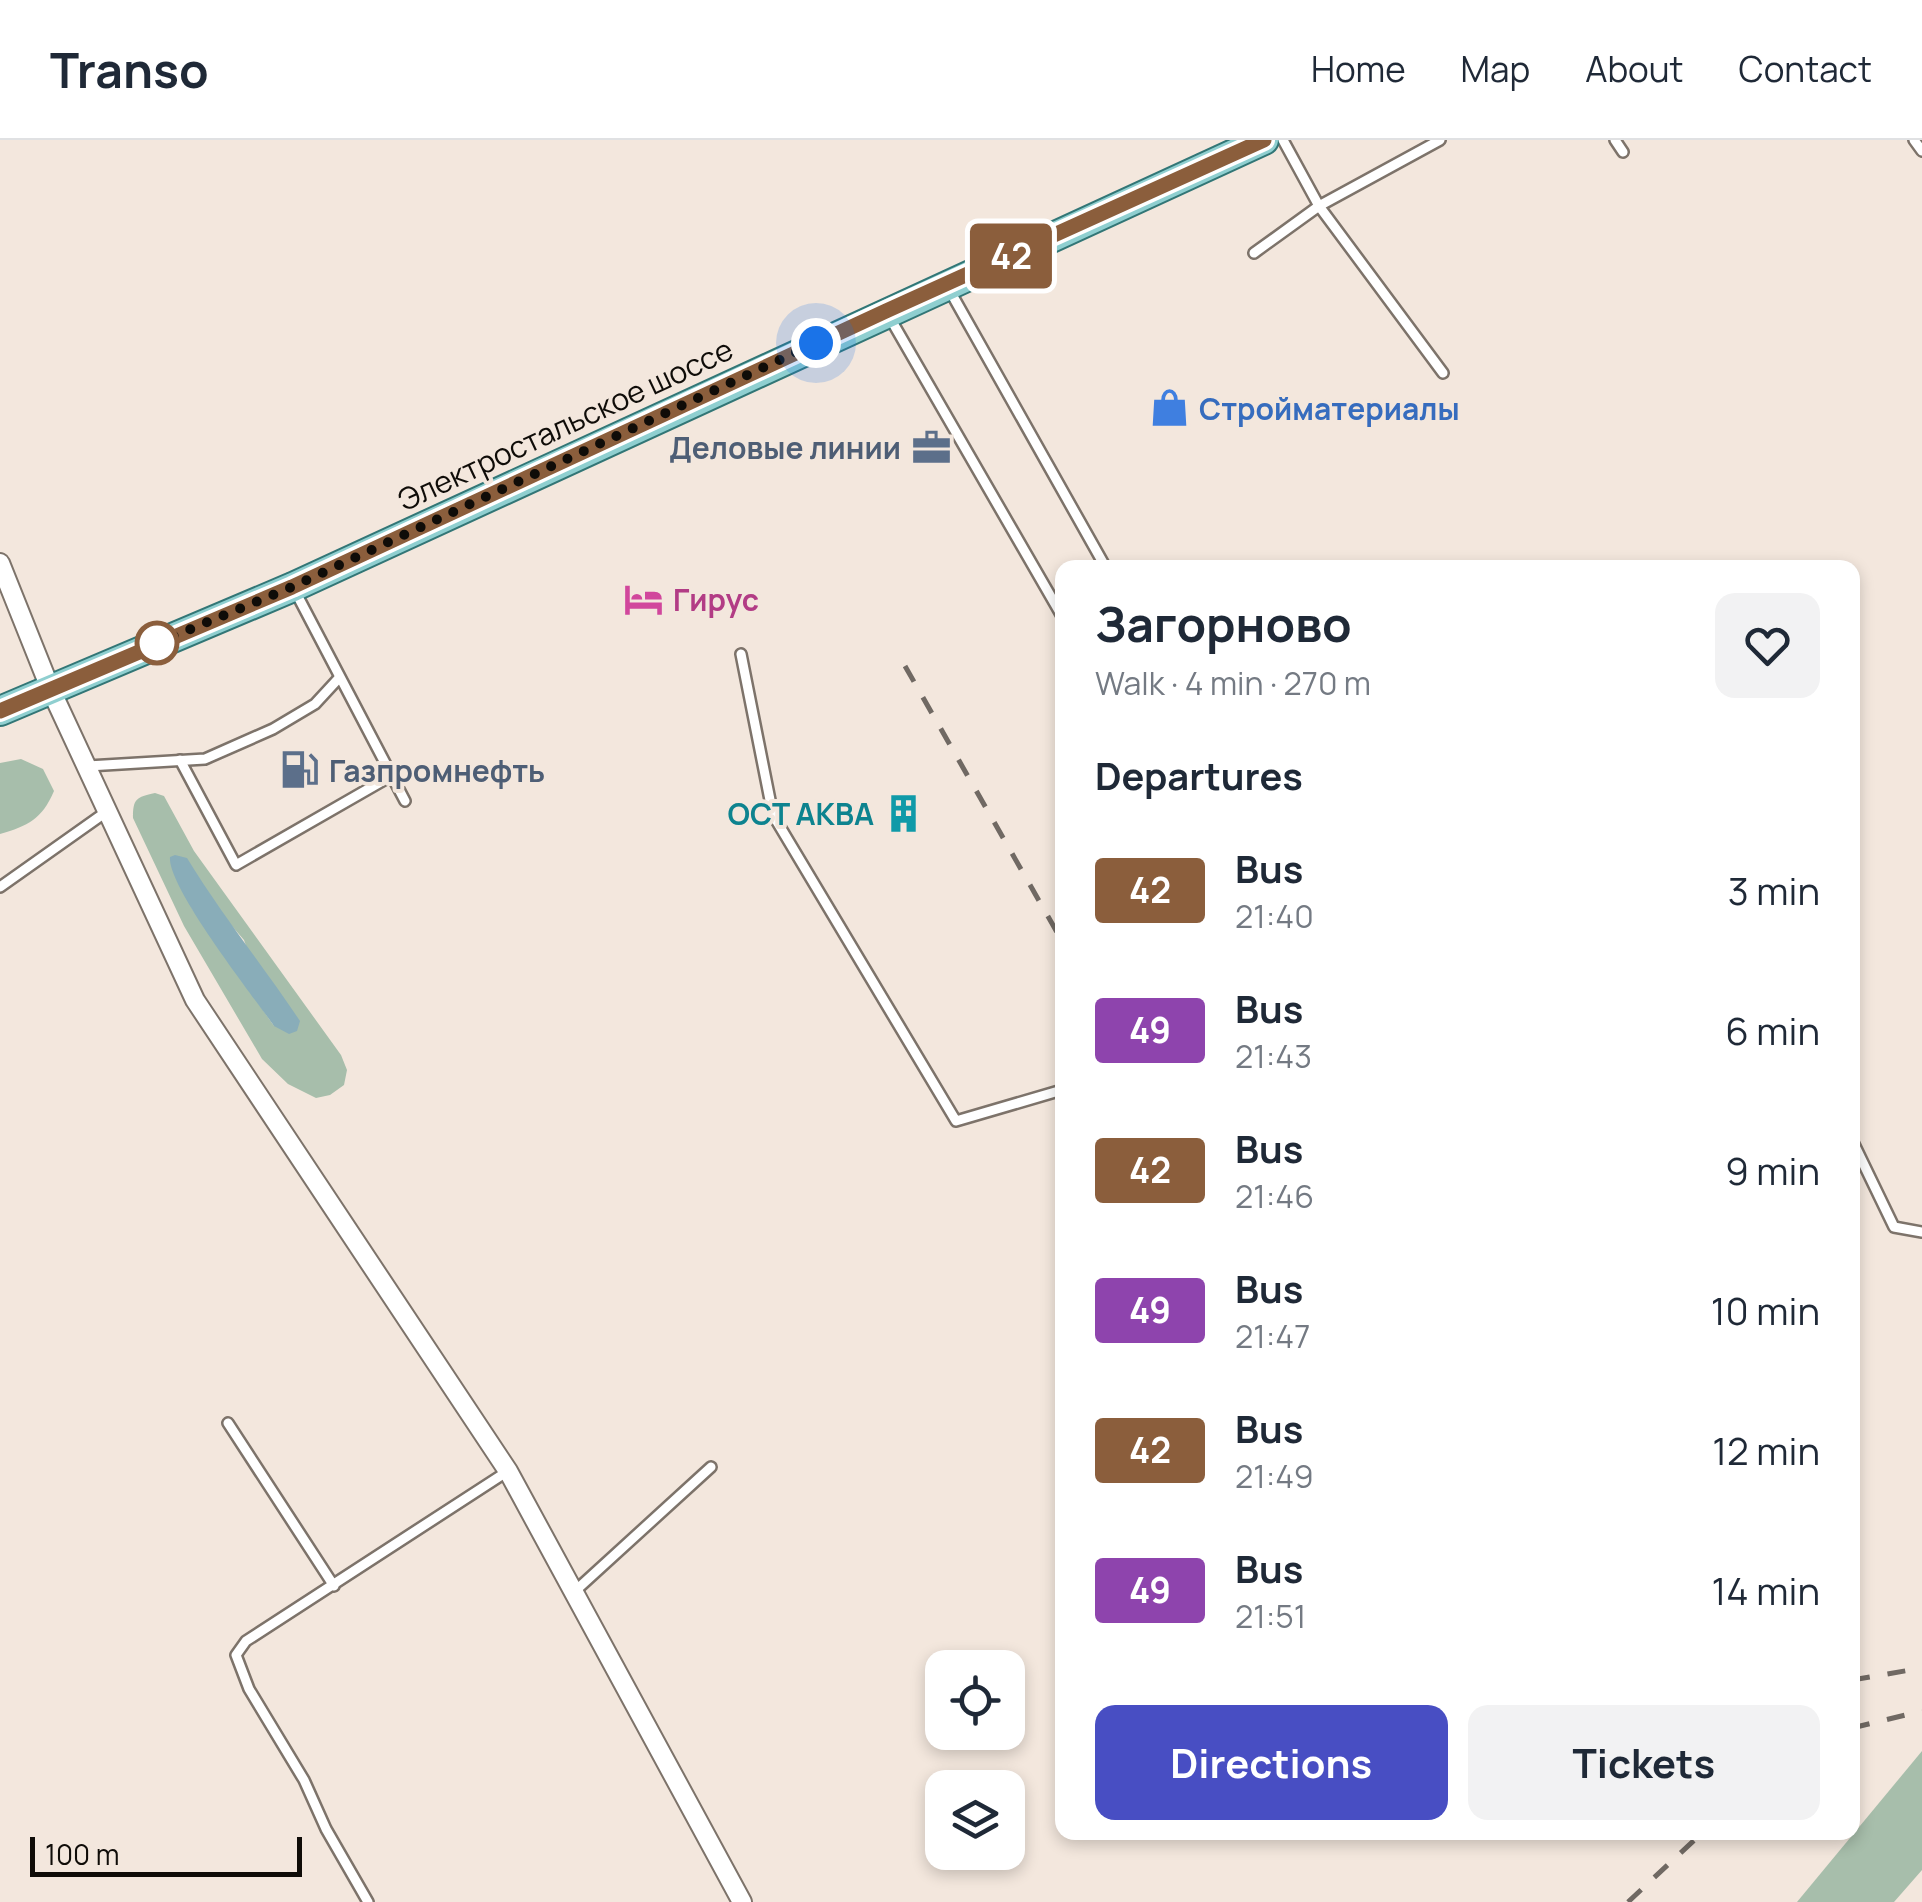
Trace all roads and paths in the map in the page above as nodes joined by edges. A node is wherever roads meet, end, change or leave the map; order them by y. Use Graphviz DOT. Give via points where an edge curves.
graph roads {
  1 [pos="1264,140"];
  2 [pos="1283,140"];
  3 [pos="1440,140"];
  4 [pos="1615,140"];
  5 [pos="1914,140"];
  6 [pos="1922,151"];
  7 [pos="1623,152"];
  8 [pos="1319,206"];
  9 [pos="1017,253"];
  10 [pos="1254,253"];
  11 [pos="1040,284"];
  12 [pos="946,285"];
  13 [pos="886,311"];
  14 [pos="1442,373"];
  15 [pos="1101,560"];
  16 [pos="0,562"];
  17 [pos="292,587"];
  18 [pos="1055,604"];
  19 [pos="741,654"];
  20 [pos="339,678"];
  21 [pos="50,688"];
  22 [pos="0,712"];
  23 [pos="180,760"];
  24 [pos="85,766"];
  25 [pos="391,776"];
  26 [pos="405,801"];
  27 [pos="106,812"];
  28 [pos="0,886"];
  29 [pos="1055,1092"];
  30 [pos="1860,1157"];
  31 [pos="1922,1232"];
  32 [pos="228,1423"];
  33 [pos="711,1467"];
  34 [pos="508,1471"];
  35 [pos="334,1586"];
  36 [pos="574,1592"];
  37 [pos="368,1902"];
  38 [pos="742,1902"];
  1 -- 9 [label="main road, Электростальское шоссе"];
  2 -- 8 [label="lane"];
  3 -- 8 [label="lane"];
  4 -- 7 [label="lane"];
  5 -- 6 [label="lane"];
  8 -- 10 [label="lane"];
  8 -- 14 [label="lane"];
  9 -- 11 [label="lane"];
  9 -- 12 [label="main road, Электростальское шоссе"];
  12 -- 13 [label="main road, Электростальское шоссе"];
  12 -- 15 [label="lane"];
  13 -- 17 [label="main road, Электростальское шоссе"];
  13 -- 18 [label="lane"];
  16 -- 21 [label="street"];
  17 -- 20 [label="lane"];
  17 -- 21 [label="main road, Электростальское шоссе"];
  19 -- 29 [label="lane" via="773,815 956,1121"];
  20 -- 23 [label="lane" via="315,704 273,729 205,759"];
  20 -- 25 [label="lane"];
  21 -- 22 [label="main road, Электростальское шоссе"];
  21 -- 24 [label="street"];
  23 -- 24 [label="lane"];
  23 -- 25 [label="lane" via="236,865"];
  24 -- 27 [label="street"];
  25 -- 26 [label="lane"];
  27 -- 28 [label="lane"];
  27 -- 34 [label="street" via="195,1000"];
  30 -- 31 [label="lane" via="1894,1227"];
  32 -- 35 [label="lane"];
  33 -- 36 [label="lane"];
  34 -- 35 [label="lane"];
  34 -- 36 [label="street"];
  35 -- 37 [label="lane" via="246,1641 236,1655"];
  36 -- 38 [label="street"];
}
